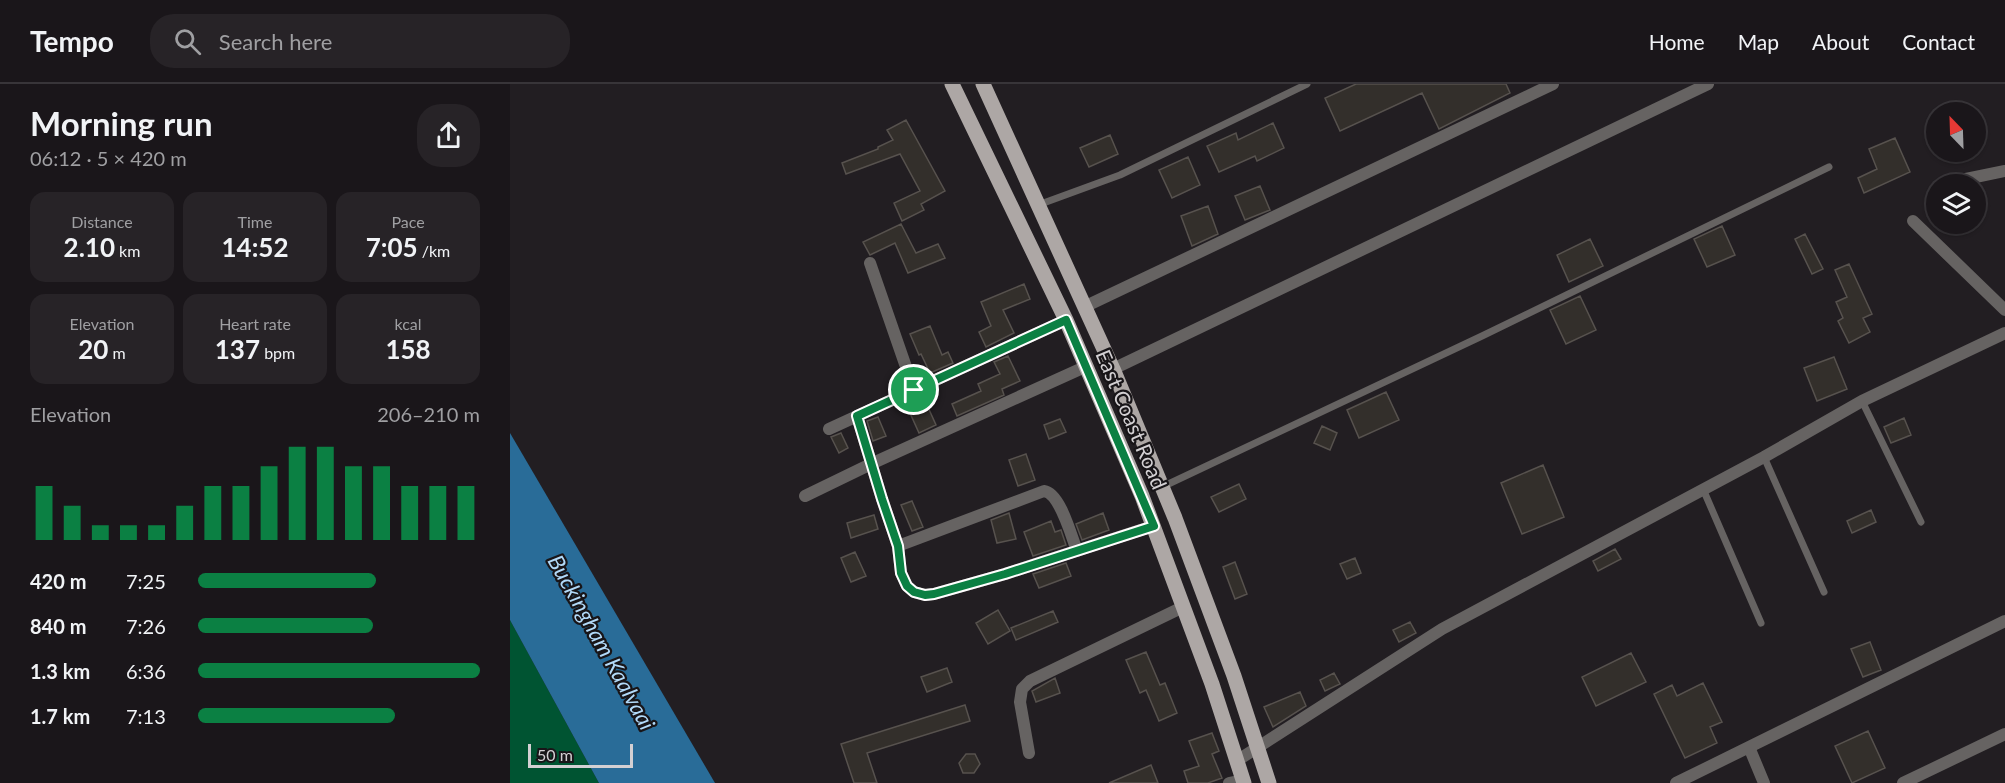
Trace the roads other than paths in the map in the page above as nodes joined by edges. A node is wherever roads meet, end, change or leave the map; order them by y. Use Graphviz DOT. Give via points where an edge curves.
graph roads {
  1 [pos="952,84"];
  2 [pos="983,84"];
  3 [pos="1307,84"];
  4 [pos="1553,84"];
  5 [pos="1708,84"];
  6 [pos="1829,167"];
  7 [pos="2005,171"];
  8 [pos="1986,175"];
  9 [pos="1038,205"];
  10 [pos="1913,220"];
  11 [pos="870,263"];
  12 [pos="1084,307"];
  13 [pos="2005,310"];
  14 [pos="1066,320"];
  15 [pos="2005,333"];
  16 [pos="1087,366"];
  17 [pos="1113,369"];
  18 [pos="914,390"];
  19 [pos="1862,401"];
  20 [pos="857,416"];
  21 [pos="829,429"];
  22 [pos="1764,457"];
  23 [pos="873,463"];
  24 [pos="1162,487"];
  25 [pos="1703,489"];
  26 [pos="806,496"];
  27 [pos="1921,522"];
  28 [pos="1154,526"];
  29 [pos="898,546"];
  30 [pos="1077,551"];
  31 [pos="1824,592"];
  32 [pos="1183,607"];
  33 [pos="2005,621"];
  34 [pos="1761,622"];
  35 [pos="2005,734"];
  36 [pos="1258,747"];
  37 [pos="1749,747"];
  38 [pos="1029,753"];
  39 [pos="1238,760"];
  40 [pos="1239,782"];
  41 [pos="1269,783"];
  42 [pos="1676,783"];
  43 [pos="1764,783"];
  44 [pos="1905,783"];
  1 -- 14 [label="main road, East Coast Road"];
  2 -- 9 [label="main road, East Coast Road"];
  3 -- 9 [label="lane" via="1120,175"];
  4 -- 12 [label="street"];
  5 -- 17 [label="street"];
  6 -- 24 [label="lane"];
  7 -- 8 [label="street"];
  9 -- 12 [label="main road, East Coast Road"];
  10 -- 13 [label="street"];
  11 -- 18 [label="street"];
  12 -- 17 [label="main road, East Coast Road"];
  14 -- 16 [label="main road, East Coast Road"];
  14 -- 18 [label="street"];
  15 -- 19 [label="street"];
  16 -- 23 [label="street"];
  16 -- 28 [label="main road, East Coast Road"];
  17 -- 24 [label="main road, East Coast Road"];
  18 -- 20 [label="street"];
  19 -- 22 [label="street"];
  19 -- 27 [label="lane"];
  20 -- 21 [label="street"];
  20 -- 23 [label="street"];
  22 -- 25 [label="street"];
  22 -- 31 [label="lane"];
  23 -- 26 [label="street"];
  23 -- 29 [label="street"];
  24 -- 36 [label="main road, East Coast Road"];
  25 -- 34 [label="lane"];
  25 -- 36 [label="street" via="1442,629"];
  28 -- 30 [label="street"];
  28 -- 32 [label="main road, East Coast Road"];
  29 -- 30 [label="street" via="907,586 925,595"];
  29 -- 30 [label="street" via="1048,491 1056,497"];
  32 -- 38 [label="street" via="1030,681 1022,689 1020,702"];
  32 -- 39 [label="main road, East Coast Road"];
  33 -- 37 [label="street"];
  35 -- 44 [label="street"];
  36 -- 39 [label="street"];
  36 -- 41 [label="main road, East Coast Road"];
  37 -- 42 [label="street"];
  37 -- 43 [label="street"];
  39 -- 40 [label="main road, East Coast Road"];
}
